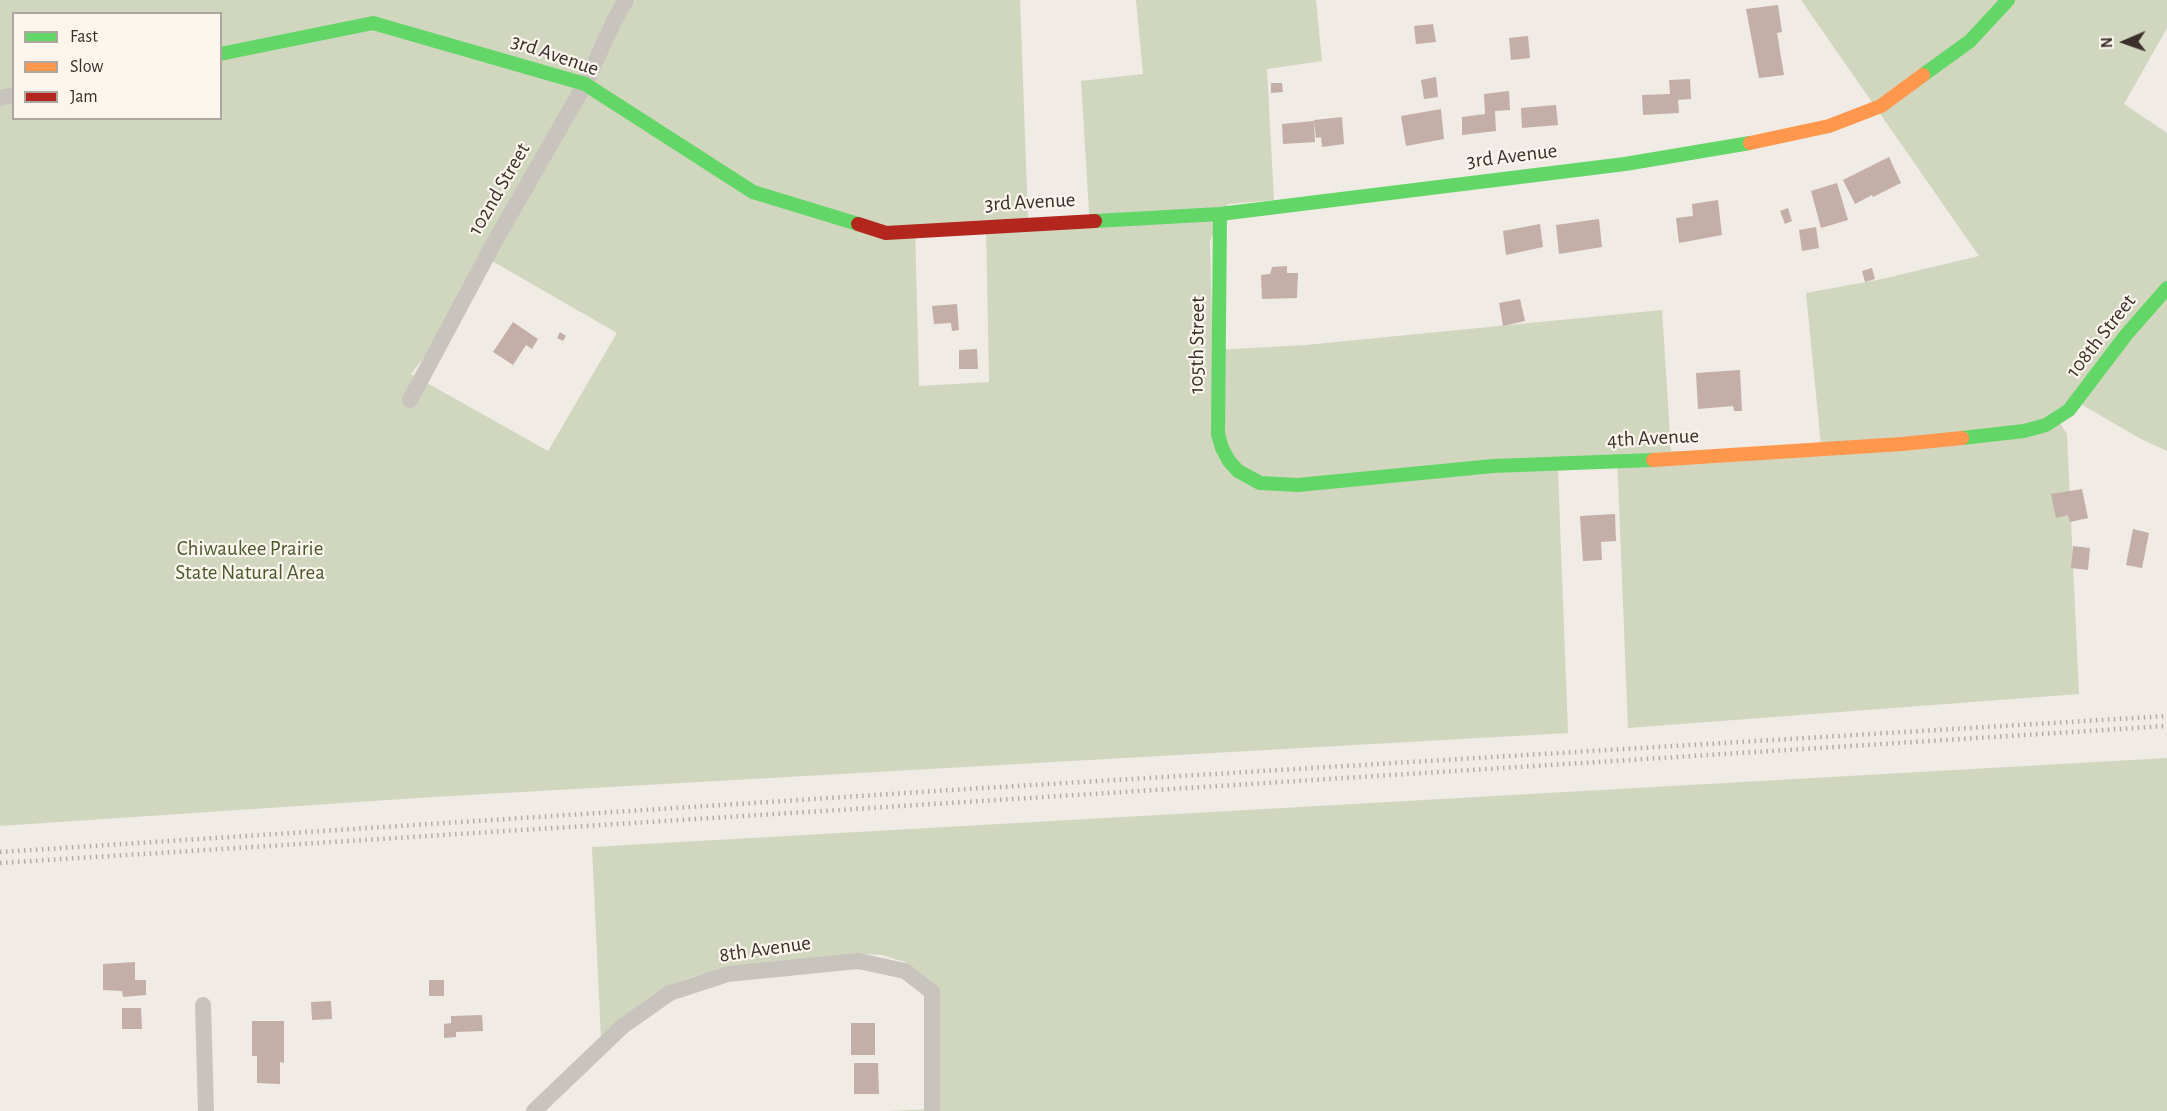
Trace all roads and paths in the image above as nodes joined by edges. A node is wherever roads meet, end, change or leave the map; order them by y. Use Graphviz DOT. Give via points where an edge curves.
graph roads {
  1 [pos="626,0"];
  2 [pos="2008,0"];
  3 [pos="222,54"];
  4 [pos="585,84"];
  5 [pos="1220,214"];
  6 [pos="2167,288"];
  7 [pos="410,400"];
  8 [pos="2069,410"];
  9 [pos="1238,471"];
  10 [pos="203,1005"];
  11 [pos="206,1111"];
  12 [pos="534,1111"];
  13 [pos="932,1111"];
  1 -- 4 [label="street, 102nd Street"];
  2 -- 5 [label="street, 3rd Avenue" via="1970,41 1881,106 1829,126 1777,139 1625,164"];
  3 -- 4 [label="street, 3rd Avenue" via="374,23"];
  4 -- 5 [label="street, 3rd Avenue" via="753,192 886,233"];
  4 -- 7 [label="street, 102nd Street"];
  5 -- 9 [label="street, 105th Street" via="1218,434 1229,461"];
  6 -- 8 [label="street, 108th Street"];
  8 -- 9 [label="street, 4th Avenue" via="2046,425 2024,431 1902,444 1493,466 1298,485 1260,483"];
  10 -- 11 [label="street"];
  12 -- 13 [label="street, 8th Avenue" via="623,1026 670,993 728,974 858,961 905,971 932,993"];
}
